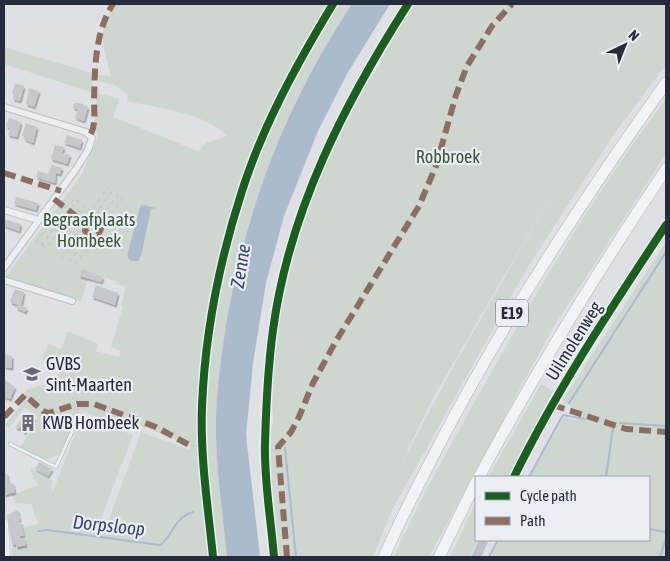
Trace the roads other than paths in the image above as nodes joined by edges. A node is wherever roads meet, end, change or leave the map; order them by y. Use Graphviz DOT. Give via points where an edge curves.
graph roads {
  1 [pos="666,83"];
  2 [pos="4,107"];
  3 [pos="666,168"];
  4 [pos="4,210"];
  5 [pos="38,220"];
  6 [pos="666,225"];
  7 [pos="4,268"];
  8 [pos="4,280"];
  9 [pos="72,301"];
  10 [pos="80,414"];
  11 [pos="10,444"];
  12 [pos="480,476"];
  13 [pos="515,476"];
  14 [pos="475,484"];
  15 [pos="4,523"];
  16 [pos="484,541"];
  17 [pos="6,557"];
  18 [pos="384,557"];
  19 [pos="439,557"];
  20 [pos="476,557"];
  1 -- 18 [label="highway, E19" via="602,172 516,306 455,414"];
  2 -- 5 [label="street" via="91,134 91,145 83,160"];
  3 -- 12 [label="highway" via="594,276"];
  4 -- 5 [label="street"];
  5 -- 7 [label="street"];
  6 -- 13 [label="main road, Uilmolenweg" via="593,336"];
  8 -- 9 [label="street"];
  10 -- 11 [label="lane" via="56,467"];
  14 -- 19 [label="highway"];
  15 -- 17 [label="street"];
  16 -- 20 [label="main road"];
}
